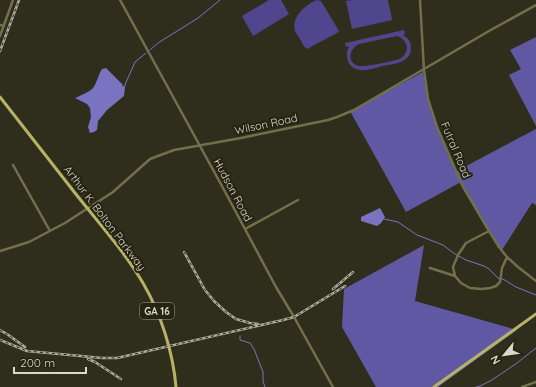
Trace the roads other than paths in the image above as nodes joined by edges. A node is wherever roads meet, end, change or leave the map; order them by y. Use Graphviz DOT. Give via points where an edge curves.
graph roads {
  1 [pos="13,0"];
  2 [pos="120,0"];
  3 [pos="420,0"];
  4 [pos="536,6"];
  5 [pos="0,25"];
  6 [pos="4,26"];
  7 [pos="0,36"];
  8 [pos="424,70"];
  9 [pos="0,97"];
  10 [pos="200,145"];
  11 [pos="13,165"];
  12 [pos="298,200"];
  13 [pos="88,209"];
  14 [pos="245,229"];
  15 [pos="50,231"];
  16 [pos="489,231"];
  17 [pos="0,252"];
  18 [pos="507,257"];
  19 [pos="430,268"];
  20 [pos="455,276"];
  21 [pos="535,280"];
  22 [pos="536,314"];
  23 [pos="536,382"];
  24 [pos="176,387"];
  25 [pos="333,387"];
  26 [pos="434,387"];
  27 [pos="522,387"];
  1 -- 6 [label="street"];
  2 -- 10 [label="street, Hudson Road"];
  3 -- 8 [label="street, Futral Road"];
  4 -- 8 [label="street, Wilson Road"];
  5 -- 6 [label="street"];
  6 -- 7 [label="street"];
  8 -- 10 [label="street, Wilson Road" via="337,117"];
  8 -- 16 [label="street, Futral Road" via="428,99 437,127 462,185"];
  9 -- 13 [label="main road, Arthur K. Bolton Parkway / GA 16"];
  10 -- 13 [label="street, Wilson Road" via="150,159 113,192"];
  10 -- 14 [label="street, Hudson Road"];
  11 -- 15 [label="street"];
  12 -- 14 [label="street"];
  13 -- 15 [label="street, Wilson Road"];
  13 -- 24 [label="main road, Arthur K. Bolton Parkway / GA 16" via="143,283 169,346"];
  14 -- 25 [label="street, Hudson Road"];
  15 -- 17 [label="street, Wilson Road" via="29,242"];
  16 -- 18 [label="street, Futral Road"];
  16 -- 20 [label="street" via="466,243 453,267"];
  18 -- 20 [label="street" via="500,282 496,286 470,288"];
  18 -- 21 [label="street, Futral Road"];
  19 -- 20 [label="street"];
  22 -- 26 [label="main road"];
  23 -- 27 [label="street"];
}
